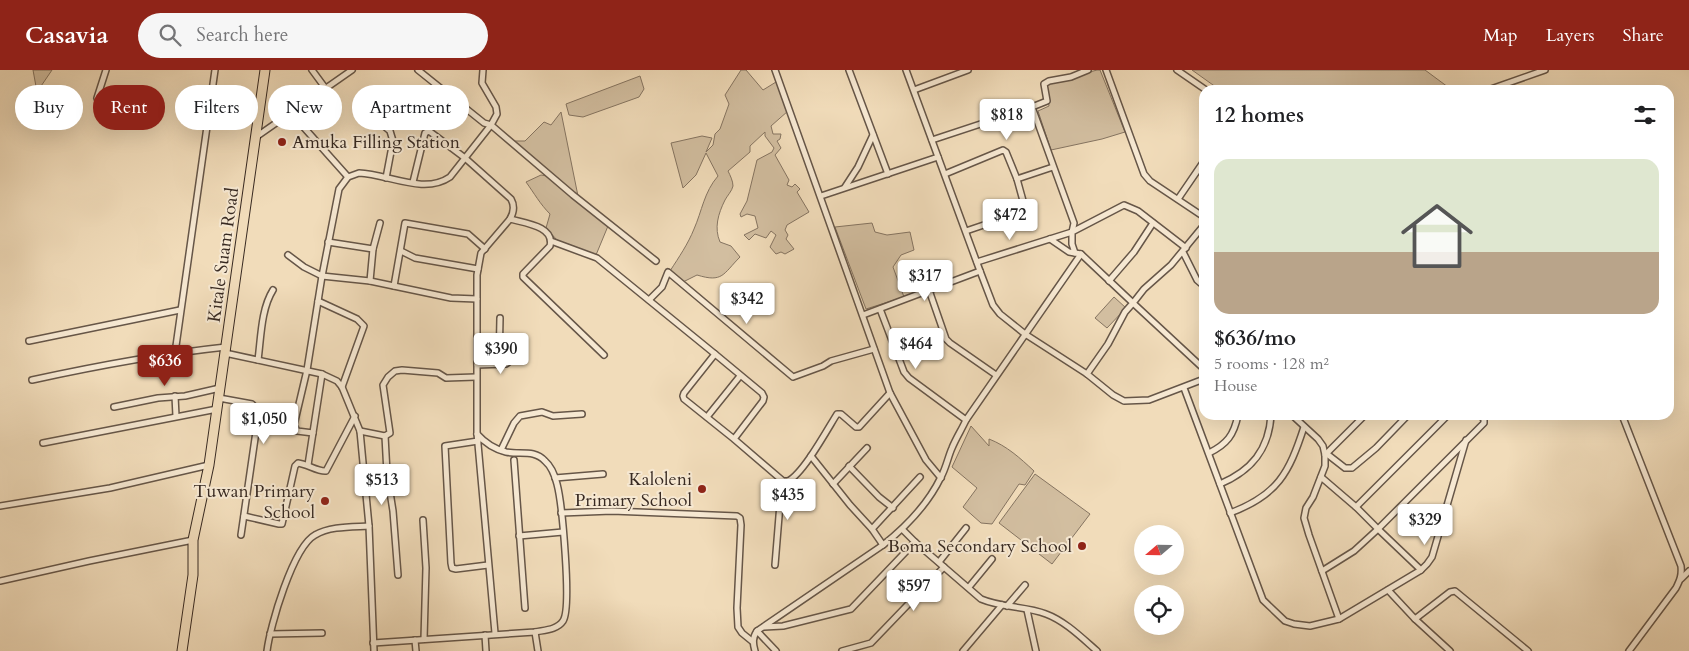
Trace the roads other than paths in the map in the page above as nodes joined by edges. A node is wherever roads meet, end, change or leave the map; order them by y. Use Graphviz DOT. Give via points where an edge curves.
graph roads {
  1 [pos="106,70"];
  2 [pos="215,70"];
  3 [pos="266,70"];
  4 [pos="312,70"];
  5 [pos="352,70"];
  6 [pos="418,70"];
  7 [pos="483,70"];
  8 [pos="775,70"];
  9 [pos="849,70"];
  10 [pos="906,70"];
  11 [pos="968,70"];
  12 [pos="1088,70"];
  13 [pos="1106,70"];
  14 [pos="1176,70"];
  15 [pos="1545,70"];
  16 [pos="101,85"];
  17 [pos="324,85"];
  18 [pos="330,85"];
  19 [pos="1199,85"];
  20 [pos="1502,85"];
  21 [pos="914,90"];
  22 [pos="1032,107"];
  23 [pos="491,125"];
  24 [pos="268,129"];
  25 [pos="306,130"];
  26 [pos="388,130"];
  27 [pos="873,135"];
  28 [pos="256,137"];
  29 [pos="932,140"];
  30 [pos="938,157"];
  31 [pos="465,158"];
  32 [pos="1053,167"];
  33 [pos="1199,168"];
  34 [pos="888,174"];
  35 [pos="945,174"];
  36 [pos="348,177"];
  37 [pos="386,178"];
  38 [pos="1017,179"];
  39 [pos="413,182"];
  40 [pos="845,188"];
  41 [pos="821,196"];
  42 [pos="1178,199"];
  43 [pos="1199,214"];
  44 [pos="510,219"];
  45 [pos="380,223"];
  46 [pos="1153,223"];
  47 [pos="966,231"];
  48 [pos="1199,231"];
  49 [pos="1072,232"];
  50 [pos="1050,239"];
  51 [pos="551,241"];
  52 [pos="328,242"];
  53 [pos="374,249"];
  54 [pos="485,249"];
  55 [pos="1184,250"];
  56 [pos="401,252"];
  57 [pos="1078,254"];
  58 [pos="288,255"];
  59 [pos="656,261"];
  60 [pos="977,262"];
  61 [pos="478,269"];
  62 [pos="980,271"];
  63 [pos="322,276"];
  64 [pos="370,281"];
  65 [pos="1109,281"];
  66 [pos="1199,281"];
  67 [pos="394,286"];
  68 [pos="273,290"];
  69 [pos="928,290"];
  70 [pos="477,299"];
  71 [pos="649,300"];
  72 [pos="318,301"];
  73 [pos="1133,303"];
  74 [pos="180,310"];
  75 [pos="880,310"];
  76 [pos="863,315"];
  77 [pos="500,318"];
  78 [pos="1025,334"];
  79 [pos="29,341"];
  80 [pos="874,349"];
  81 [pos="226,350"];
  82 [pos="175,353"];
  83 [pos="714,354"];
  84 [pos="604,355"];
  85 [pos="514,358"];
  86 [pos="258,360"];
  87 [pos="477,364"];
  88 [pos="1199,364"];
  89 [pos="499,365"];
  90 [pos="307,370"];
  91 [pos="322,374"];
  92 [pos="1087,374"];
  93 [pos="996,375"];
  94 [pos="740,376"];
  95 [pos="476,377"];
  96 [pos="32,380"];
  97 [pos="1199,381"];
  98 [pos="342,386"];
  99 [pos="1184,388"];
  100 [pos="219,393"];
  101 [pos="890,393"];
  102 [pos="175,396"];
  103 [pos="114,407"];
  104 [pos="217,409"];
  105 [pos="582,414"];
  106 [pos="176,416"];
  107 [pos="355,416"];
  108 [pos="707,417"];
  109 [pos="966,420"];
  110 [pos="1236,420"];
  111 [pos="1270,420"];
  112 [pos="1297,420"];
  113 [pos="1360,420"];
  114 [pos="1403,420"];
  115 [pos="1443,420"];
  116 [pos="1484,420"];
  117 [pos="1624,420"];
  118 [pos="1304,427"];
  119 [pos="360,431"];
  120 [pos="313,433"];
  121 [pos="477,433"];
  122 [pos="385,436"];
  123 [pos="734,439"];
  124 [pos="1466,440"];
  125 [pos="43,442"];
  126 [pos="478,442"];
  127 [pos="867,448"];
  128 [pos="501,450"];
  129 [pos="1209,453"];
  130 [pos="1326,454"];
  131 [pos="810,456"];
  132 [pos="514,460"];
  133 [pos="209,465"];
  134 [pos="308,465"];
  135 [pos="849,466"];
  136 [pos="603,474"];
  137 [pos="920,477"];
  138 [pos="1321,477"];
  139 [pos="555,478"];
  140 [pos="941,478"];
  141 [pos="788,481"];
  142 [pos="833,484"];
  143 [pos="1220,484"];
  144 [pos="0,506"];
  145 [pos="1356,507"];
  146 [pos="892,508"];
  147 [pos="560,513"];
  148 [pos="1230,513"];
  149 [pos="244,516"];
  150 [pos="423,520"];
  151 [pos="369,526"];
  152 [pos="966,528"];
  153 [pos="872,529"];
  154 [pos="902,529"];
  155 [pos="1378,530"];
  156 [pos="562,532"];
  157 [pos="241,535"];
  158 [pos="519,536"];
  159 [pos="193,540"];
  160 [pos="915,542"];
  161 [pos="883,545"];
  162 [pos="992,559"];
  163 [pos="939,562"];
  164 [pos="488,565"];
  165 [pos="775,565"];
  166 [pos="944,567"];
  167 [pos="1421,570"];
  168 [pos="1322,571"];
  169 [pos="1689,571"];
  170 [pos="398,575"];
  171 [pos="1681,580"];
  172 [pos="0,581"];
  173 [pos="1025,585"];
  174 [pos="969,587"];
  175 [pos="1388,590"];
  176 [pos="1004,605"];
  177 [pos="525,608"];
  178 [pos="1027,610"];
  179 [pos="1339,619"];
  180 [pos="1415,620"];
  181 [pos="763,627"];
  182 [pos="757,631"];
  183 [pos="535,632"];
  184 [pos="322,633"];
  185 [pos="495,633"];
  186 [pos="270,634"];
  187 [pos="485,634"];
  188 [pos="424,639"];
  189 [pos="415,640"];
  190 [pos="753,642"];
  191 [pos="373,643"];
  192 [pos="867,645"];
  193 [pos="182,651"];
  194 [pos="267,651"];
  195 [pos="374,651"];
  196 [pos="416,651"];
  197 [pos="486,651"];
  198 [pos="538,651"];
  199 [pos="755,651"];
  200 [pos="776,651"];
  201 [pos="842,651"];
  202 [pos="868,651"];
  203 [pos="963,651"];
  204 [pos="1036,651"];
  205 [pos="1097,651"];
  206 [pos="1450,651"];
  207 [pos="1528,651"];
  208 [pos="1629,651"];
  1 -- 16 [label="street"];
  2 -- 74 [label="street"];
  3 -- 28 [label="highway, Kitale Suam Road"];
  4 -- 17 [label="street"];
  5 -- 18 [label="street"];
  6 -- 23 [label="street" via="484,123"];
  7 -- 23 [label="street" via="482,83 496,107 497,114"];
  8 -- 41 [label="street"];
  9 -- 27 [label="street"];
  10 -- 21 [label="street"];
  11 -- 21 [label="street"];
  12 -- 22 [label="street" via="1044,84 1047,101"];
  13 -- 42 [label="street" via="1144,174"];
  14 -- 19 [label="street"];
  15 -- 20 [label="street"];
  21 -- 29 [label="street"];
  22 -- 29 [label="street"];
  22 -- 32 [label="street"];
  23 -- 31 [label="street"];
  23 -- 59 [label="street"];
  24 -- 28 [label="street"];
  25 -- 36 [label="street"];
  26 -- 37 [label="street" via="393,141"];
  27 -- 34 [label="street"];
  27 -- 40 [label="street"];
  28 -- 81 [label="highway, Kitale Suam Road"];
  29 -- 30 [label="street"];
  30 -- 34 [label="street"];
  30 -- 35 [label="street"];
  31 -- 39 [label="street" via="444,181 429,185"];
  31 -- 39 [label="street" via="427,131"];
  31 -- 44 [label="street" via="511,199 514,207"];
  32 -- 38 [label="street"];
  32 -- 49 [label="street" via="1074,223"];
  33 -- 42 [label="street"];
  34 -- 40 [label="street"];
  35 -- 38 [label="street" via="1003,150"];
  35 -- 47 [label="street"];
  36 -- 37 [label="street" via="359,173"];
  36 -- 52 [label="street" via="338,193"];
  37 -- 39 [label="street"];
  38 -- 47 [label="street" via="1025,208 1022,212"];
  40 -- 41 [label="street"];
  41 -- 76 [label="street"];
  42 -- 43 [label="street"];
  44 -- 51 [label="street" via="540,228"];
  44 -- 54 [label="street"];
  45 -- 53 [label="street"];
  46 -- 49 [label="street" via="1124,205"];
  46 -- 55 [label="street"];
  46 -- 65 [label="street"];
  47 -- 60 [label="street"];
  48 -- 55 [label="street"];
  49 -- 50 [label="street"];
  49 -- 57 [label="street" via="1072,244"];
  50 -- 57 [label="street"];
  50 -- 60 [label="street"];
  51 -- 71 [label="street" via="597,258"];
  51 -- 84 [label="street" via="523,277"];
  52 -- 53 [label="street"];
  52 -- 63 [label="street"];
  53 -- 64 [label="street"];
  54 -- 56 [label="street" via="468,234 405,223"];
  54 -- 61 [label="street"];
  55 -- 66 [label="street"];
  55 -- 73 [label="street"];
  56 -- 61 [label="street" via="415,258"];
  56 -- 67 [label="street"];
  57 -- 65 [label="street"];
  57 -- 78 [label="street"];
  58 -- 63 [label="street"];
  60 -- 62 [label="street"];
  61 -- 70 [label="street"];
  62 -- 69 [label="street"];
  62 -- 78 [label="street" via="996,310"];
  63 -- 64 [label="street"];
  63 -- 72 [label="street"];
  64 -- 67 [label="street"];
  65 -- 73 [label="street"];
  67 -- 70 [label="street" via="451,298"];
  68 -- 86 [label="street"];
  69 -- 75 [label="street"];
  69 -- 93 [label="street" via="950,344"];
  70 -- 87 [label="street"];
  71 -- 80 [label="street" via="662,287 668,272 793,376"];
  71 -- 83 [label="street"];
  72 -- 90 [label="street"];
  72 -- 98 [label="street" via="357,319 364,326"];
  73 -- 88 [label="street"];
  73 -- 92 [label="street"];
  74 -- 79 [label="street"];
  74 -- 82 [label="street"];
  75 -- 76 [label="street"];
  75 -- 109 [label="street" via="904,372"];
  76 -- 80 [label="street"];
  77 -- 89 [label="street"];
  78 -- 92 [label="street"];
  78 -- 93 [label="street"];
  80 -- 101 [label="street"];
  81 -- 82 [label="street"];
  81 -- 86 [label="street"];
  81 -- 100 [label="highway, Kitale Suam Road"];
  82 -- 96 [label="street"];
  83 -- 94 [label="street"];
  83 -- 108 [label="street" via="683,396"];
  85 -- 89 [label="street" via="510,363"];
  86 -- 90 [label="street"];
  87 -- 89 [label="street"];
  87 -- 95 [label="street"];
  90 -- 91 [label="street"];
  90 -- 120 [label="street" via="294,427 297,432"];
  91 -- 98 [label="street"];
  91 -- 120 [label="street"];
  92 -- 99 [label="street" via="1124,401 1149,400"];
  93 -- 109 [label="street"];
  94 -- 108 [label="street"];
  94 -- 123 [label="street" via="764,397"];
  95 -- 121 [label="street"];
  95 -- 122 [label="street" via="446,378 438,373 395,371 383,386 390,429"];
  97 -- 99 [label="street"];
  98 -- 107 [label="street"];
  99 -- 129 [label="street"];
  100 -- 102 [label="street"];
  100 -- 104 [label="highway, Kitale Suam Road"];
  100 -- 149 [label="street" via="252,404 259,411"];
  101 -- 131 [label="street" via="859,426 837,414"];
  101 -- 140 [label="street" via="926,460"];
  102 -- 103 [label="street"];
  102 -- 106 [label="street"];
  104 -- 106 [label="street"];
  104 -- 133 [label="highway, Kitale Suam Road"];
  105 -- 128 [label="street" via="552,416 542,412 520,416"];
  106 -- 125 [label="street"];
  107 -- 119 [label="street"];
  107 -- 134 [label="street" via="326,471"];
  108 -- 123 [label="street"];
  109 -- 140 [label="street"];
  110 -- 129 [label="street" via="1230,438"];
  111 -- 143 [label="street" via="1257,458 1235,478"];
  112 -- 118 [label="street"];
  113 -- 130 [label="street"];
  114 -- 130 [label="street" via="1352,468 1345,468"];
  115 -- 145 [label="street"];
  116 -- 124 [label="street"];
  117 -- 171 [label="street" via="1681,566"];
  118 -- 130 [label="street" via="1318,439"];
  118 -- 148 [label="street" via="1294,457 1283,476 1261,498"];
  119 -- 122 [label="street"];
  119 -- 151 [label="street"];
  120 -- 134 [label="street"];
  121 -- 126 [label="street"];
  121 -- 128 [label="street" via="490,446"];
  122 -- 170 [label="street"];
  123 -- 141 [label="street" via="779,478"];
  124 -- 155 [label="street"];
  124 -- 167 [label="street" via="1432,556"];
  126 -- 164 [label="street"];
  126 -- 164 [label="street" via="445,446 451,562 452,568 456,569"];
  127 -- 135 [label="street"];
  128 -- 139 [label="street" via="533,453 547,462"];
  129 -- 143 [label="street"];
  130 -- 138 [label="street"];
  131 -- 141 [label="street" via="796,476"];
  131 -- 142 [label="street"];
  132 -- 158 [label="street"];
  133 -- 144 [label="street" via="110,488"];
  133 -- 159 [label="highway, Kitale Suam Road"];
  134 -- 149 [label="street" via="298,463 293,469 282,524"];
  135 -- 142 [label="street"];
  135 -- 146 [label="street"];
  136 -- 139 [label="street"];
  137 -- 146 [label="street"];
  138 -- 145 [label="street"];
  138 -- 168 [label="street" via="1304,518"];
  139 -- 147 [label="street"];
  140 -- 154 [label="street" via="917,514"];
  141 -- 165 [label="street" via="789,490 780,504"];
  142 -- 153 [label="street"];
  143 -- 148 [label="street"];
  145 -- 155 [label="street"];
  146 -- 153 [label="street"];
  147 -- 156 [label="street"];
  147 -- 190 [label="street" via="612,511 740,518 738,627"];
  148 -- 179 [label="street" via="1263,600 1276,614 1285,621 1310,626"];
  149 -- 157 [label="street"];
  150 -- 188 [label="street" via="426,568"];
  151 -- 186 [label="street" via="312,536 289,576"];
  151 -- 191 [label="street"];
  152 -- 163 [label="street"];
  153 -- 161 [label="street"];
  154 -- 160 [label="street"];
  154 -- 161 [label="street"];
  155 -- 167 [label="street"];
  155 -- 168 [label="street" via="1354,551"];
  156 -- 158 [label="street"];
  156 -- 183 [label="street" via="566,614 558,626"];
  158 -- 177 [label="street"];
  159 -- 172 [label="street"];
  159 -- 193 [label="highway, Kitale Suam Road" via="193,575"];
  160 -- 163 [label="street"];
  160 -- 181 [label="street" via="851,609 783,626"];
  161 -- 181 [label="street"];
  162 -- 174 [label="street"];
  163 -- 166 [label="street"];
  164 -- 185 [label="street"];
  166 -- 174 [label="street"];
  166 -- 192 [label="street"];
  167 -- 175 [label="street"];
  168 -- 179 [label="street"];
  169 -- 171 [label="street"];
  171 -- 208 [label="street"];
  173 -- 176 [label="street"];
  174 -- 176 [label="street" via="982,599"];
  175 -- 179 [label="street"];
  175 -- 180 [label="street"];
  176 -- 178 [label="street"];
  176 -- 203 [label="street"];
  178 -- 204 [label="street"];
  178 -- 205 [label="street" via="1047,614"];
  180 -- 206 [label="street"];
  180 -- 207 [label="street" via="1455,591"];
  181 -- 182 [label="street"];
  182 -- 190 [label="street"];
  182 -- 200 [label="street"];
  183 -- 185 [label="street"];
  183 -- 198 [label="street"];
  184 -- 186 [label="street"];
  185 -- 187 [label="street"];
  186 -- 194 [label="street"];
  187 -- 188 [label="street"];
  187 -- 197 [label="street"];
  188 -- 189 [label="street"];
  189 -- 191 [label="street"];
  189 -- 196 [label="street"];
  190 -- 199 [label="street"];
  191 -- 195 [label="street"];
  192 -- 201 [label="street"];
  192 -- 202 [label="street"];
}
